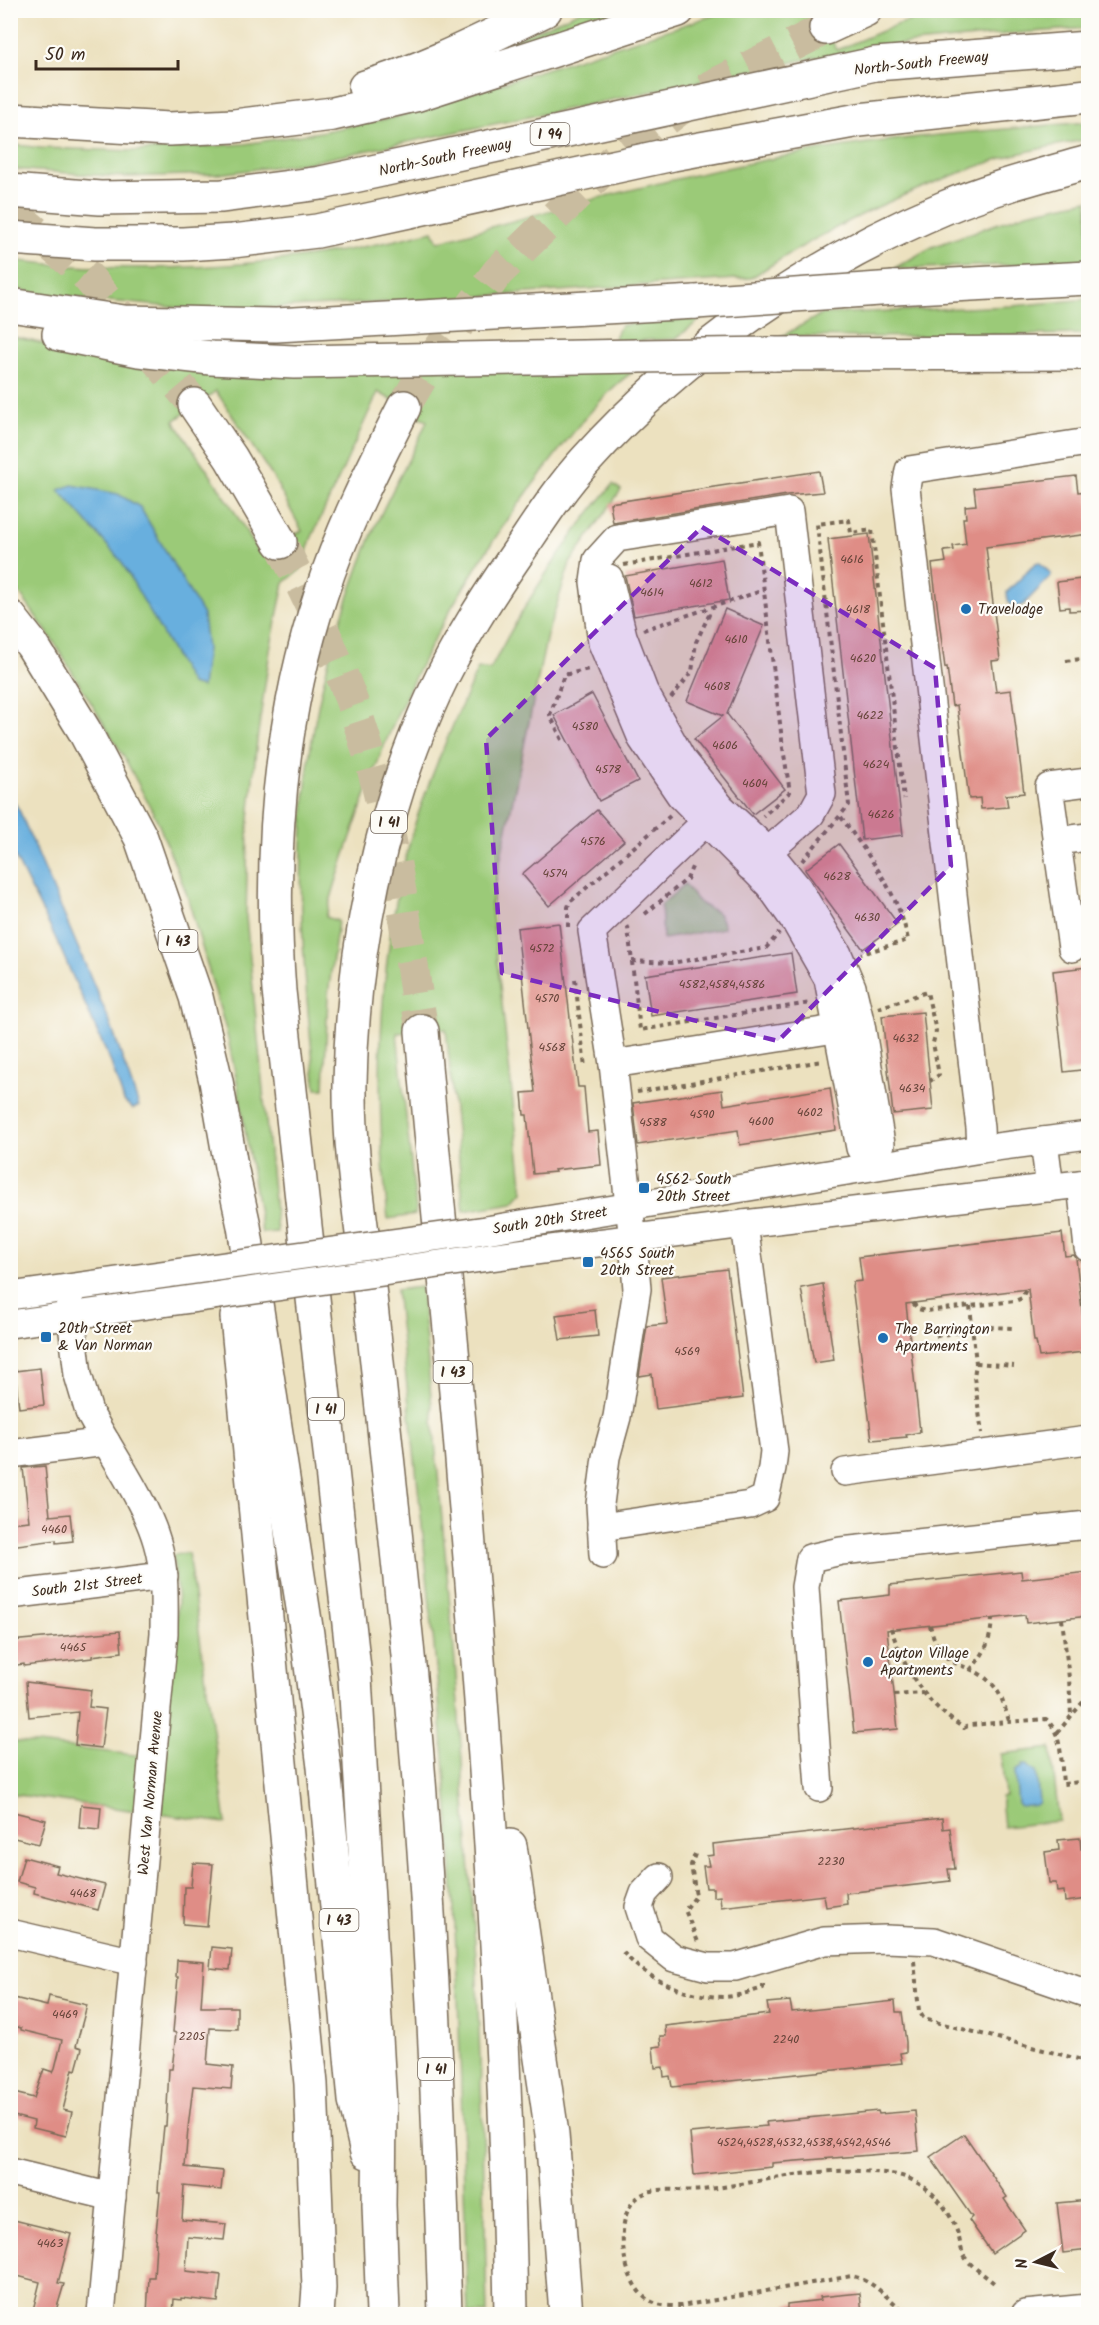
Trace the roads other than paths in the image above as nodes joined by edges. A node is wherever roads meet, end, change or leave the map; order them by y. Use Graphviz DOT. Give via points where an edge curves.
graph roads {
  1 [pos="545,10"];
  2 [pos="678,10"];
  3 [pos="865,10"];
  4 [pos="825,28"];
  5 [pos="1089,48"];
  6 [pos="1089,96"];
  7 [pos="10,120"];
  8 [pos="119,127"];
  9 [pos="1089,162"];
  10 [pos="10,191"];
  11 [pos="10,238"];
  12 [pos="1089,278"];
  13 [pos="10,306"];
  14 [pos="10,323"];
  15 [pos="1089,353"];
  16 [pos="195,405"];
  17 [pos="404,407"];
  18 [pos="1089,442"];
  19 [pos="280,542"];
  20 [pos="609,563"];
  21 [pos="10,617"];
  22 [pos="1089,782"];
  23 [pos="709,819"];
  24 [pos="1089,837"];
  25 [pos="1056,841"];
  26 [pos="759,859"];
  27 [pos="1078,917"];
  28 [pos="1072,948"];
  29 [pos="855,1022"];
  30 [pos="422,1031"];
  31 [pos="613,1064"];
  32 [pos="1089,1135"];
  33 [pos="1044,1141"];
  34 [pos="981,1149"];
  35 [pos="231,1166"];
  36 [pos="872,1167"];
  37 [pos="1085,1183"];
  38 [pos="1050,1188"];
  39 [pos="629,1207"];
  40 [pos="744,1224"];
  41 [pos="633,1240"];
  42 [pos="1089,1248"];
  43 [pos="68,1289"];
  44 [pos="10,1296"];
  45 [pos="71,1317"];
  46 [pos="10,1324"];
  47 [pos="1089,1440"];
  48 [pos="106,1442"];
  49 [pos="10,1454"];
  50 [pos="845,1472"];
  51 [pos="1089,1525"];
  52 [pos="601,1527"];
  53 [pos="603,1555"];
  54 [pos="164,1576"];
  55 [pos="10,1594"];
  56 [pos="481,1713"];
  57 [pos="819,1788"];
  58 [pos="659,1877"];
  59 [pos="10,1933"];
  60 [pos="134,1962"];
  61 [pos="1089,1994"];
  62 [pos="10,2172"];
  63 [pos="112,2197"];
  64 [pos="379,2205"];
  65 [pos="1089,2307"];
  66 [pos="101,2314"];
  67 [pos="317,2314"];
  68 [pos="383,2314"];
  69 [pos="445,2314"];
  70 [pos="511,2314"];
  71 [pos="566,2314"];
  72 [pos="1025,2314"];
  1 -- 8 [label="highway" via="390,80 305,104"];
  2 -- 8 [label="highway" via="415,95 333,114 234,126"];
  3 -- 4 [label="highway"];
  5 -- 10 [label="highway, North-South Freeway / I 94" via="875,64 321,183 222,196 100,198"];
  6 -- 11 [label="highway" via="859,120 673,154 317,231 183,244 94,244"];
  7 -- 8 [label="highway"];
  9 -- 69 [label="highway, I 41" via="949,205 886,234 819,270 674,375 583,463 478,610 435,692 398,784 362,942 350,1086 352,1140 388,1453 418,1780 435,2035"];
  12 -- 13 [label="highway, bridge" via="276,325 124,322"];
  14 -- 15 [label="highway, bridge" via="139,350 294,362"];
  16 -- 19 [label="highway"];
  17 -- 64 [label="highway, I 41" via="345,528 312,623 283,759 274,895 279,991 355,1678 380,2106"];
  18 -- 34 [label="street" via="909,470 906,488"];
  20 -- 23 [label="street" via="609,579 623,636 644,691 682,759"];
  20 -- 23 [label="street" via="594,582 602,643 642,739 680,795"];
  20 -- 26 [label="street" via="617,538 789,511 822,794 811,814"];
  21 -- 35 [label="highway, I 43" via="32,645 84,730 141,838 196,996"];
  22 -- 25 [label="street" via="1049,787"];
  23 -- 26 [label="street"];
  23 -- 31 [label="street" via="592,932"];
  24 -- 25 [label="street"];
  25 -- 27 [label="street"];
  26 -- 29 [label="street" via="769,885"];
  27 -- 28 [label="street"];
  29 -- 31 [label="street"];
  29 -- 36 [label="street" via="860,1148"];
  30 -- 56 [label="highway, I 43"];
  31 -- 39 [label="street"];
  32 -- 33 [label="street, South 20th Street"];
  33 -- 34 [label="street, South 20th Street"];
  33 -- 38 [label="street"];
  34 -- 36 [label="street, South 20th Street"];
  35 -- 64 [label="highway, I 43" via="244,1226 309,1645 355,2100"];
  35 -- 67 [label="highway" via="229,1230 311,2084"];
  36 -- 39 [label="street, South 20th Street"];
  37 -- 38 [label="street, South 20th Street"];
  37 -- 42 [label="street"];
  38 -- 40 [label="street, South 20th Street"];
  39 -- 41 [label="street"];
  39 -- 43 [label="street, South 20th Street, bridge"];
  40 -- 41 [label="street, South 20th Street"];
  40 -- 52 [label="street" via="774,1451 765,1498 750,1505"];
  41 -- 45 [label="street, South 20th Street, bridge"];
  41 -- 52 [label="street" via="636,1289 617,1417 606,1457"];
  43 -- 44 [label="street, South 20th Street"];
  43 -- 45 [label="street, West Van Norman Avenue"];
  45 -- 46 [label="street, South 20th Street"];
  45 -- 48 [label="street, West Van Norman Avenue" via="82,1394"];
  47 -- 50 [label="street"];
  48 -- 49 [label="street"];
  48 -- 54 [label="street, West Van Norman Avenue" via="149,1521"];
  51 -- 57 [label="street" via="841,1551 810,1558 805,1587"];
  52 -- 53 [label="street"];
  54 -- 55 [label="street, South 21st Street"];
  54 -- 60 [label="street, West Van Norman Avenue" via="164,1634"];
  56 -- 70 [label="highway, I 43" via="506,2116"];
  56 -- 71 [label="highway" via="499,1731 512,1862 552,2134"];
  58 -- 61 [label="street" via="644,1893 639,1907 649,1938 674,1958 708,1967 735,1967 824,1941 934,1941"];
  59 -- 60 [label="street"];
  60 -- 63 [label="street, West Van Norman Avenue"];
  62 -- 63 [label="street"];
  63 -- 66 [label="street, West Van Norman Avenue"];
  64 -- 68 [label="highway, I 41"];
  65 -- 72 [label="street"];
}
